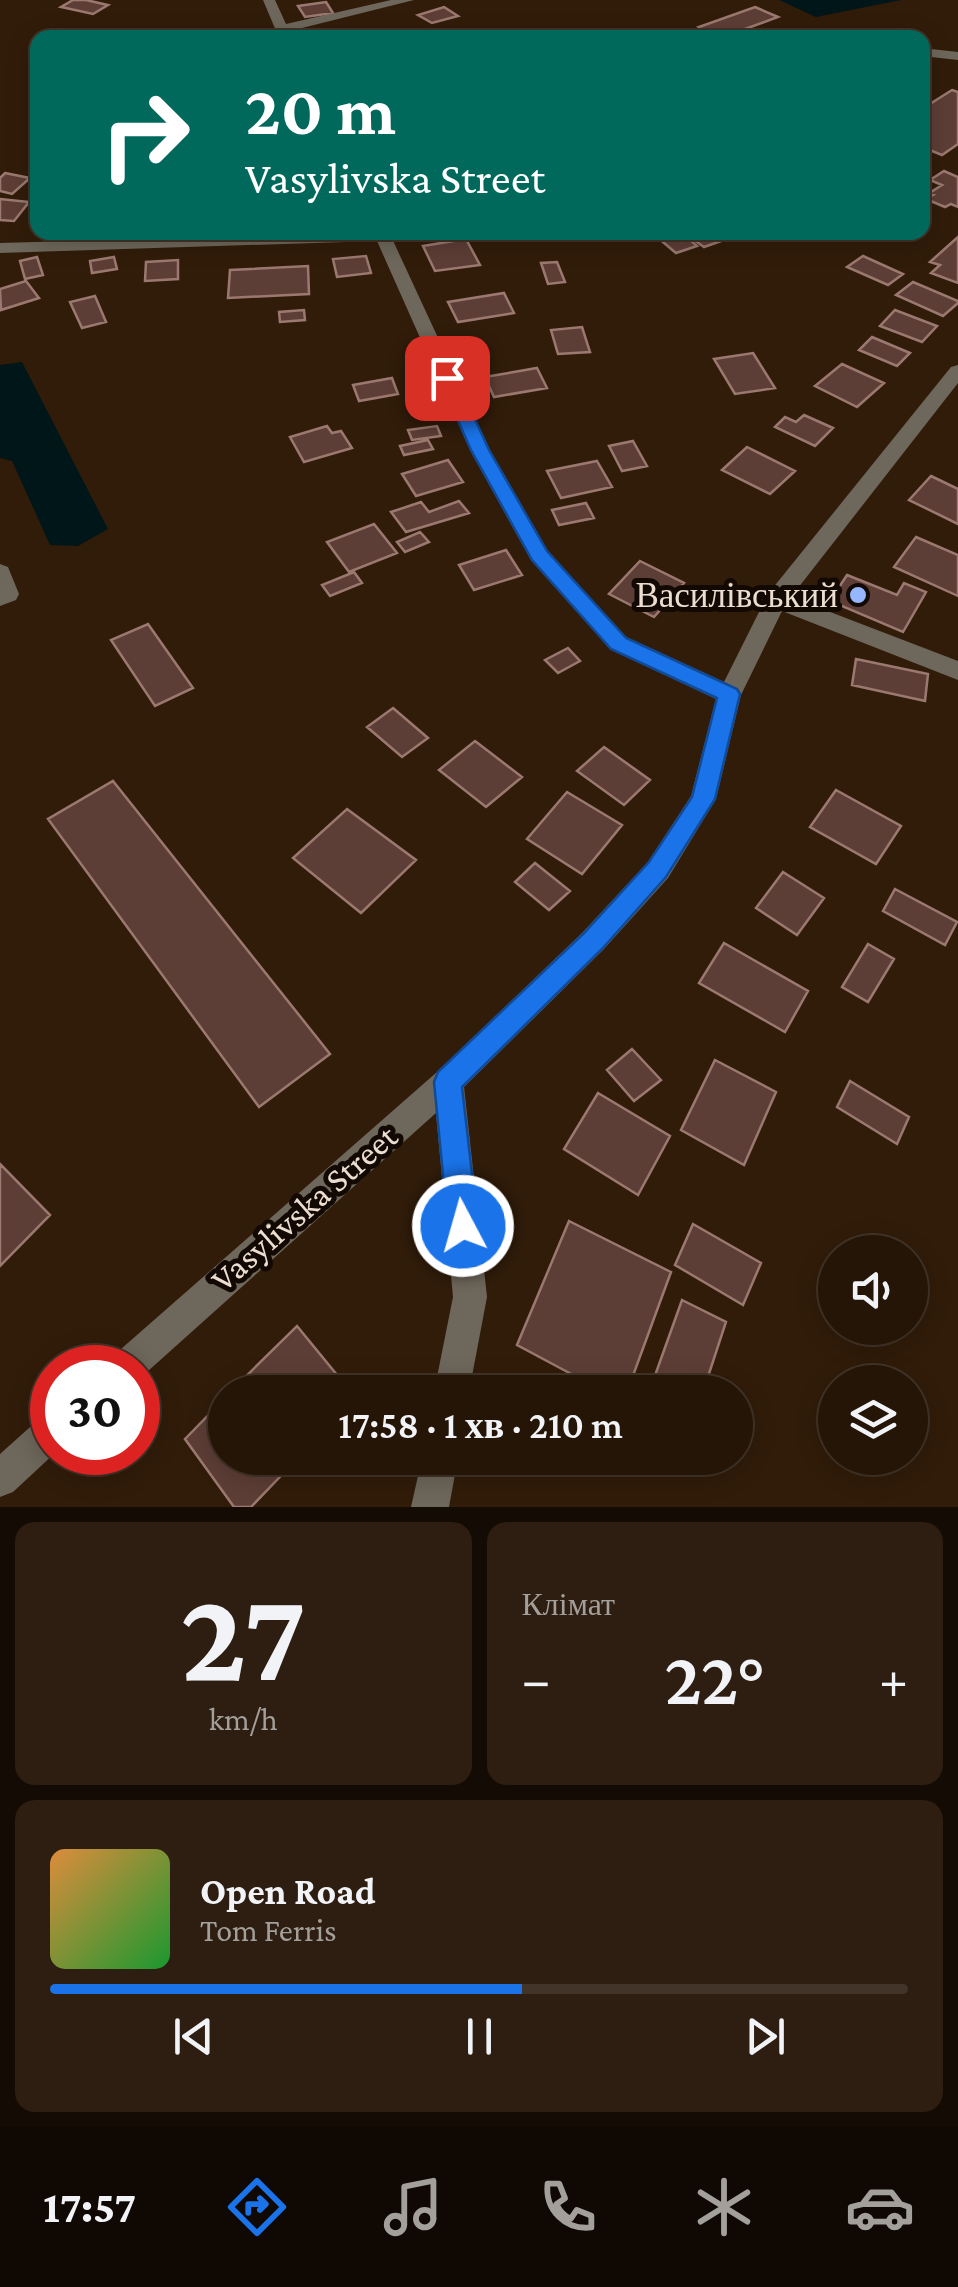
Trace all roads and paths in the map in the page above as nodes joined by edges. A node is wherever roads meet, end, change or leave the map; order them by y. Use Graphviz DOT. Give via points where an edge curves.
graph roads {
  1 [pos="269,0"];
  2 [pos="408,0"];
  3 [pos="282,30"];
  4 [pos="299,30"];
  5 [pos="930,53"];
  6 [pos="958,56"];
  7 [pos="218,240"];
  8 [pos="384,240"];
  9 [pos="0,248"];
  10 [pos="958,371"];
  11 [pos="0,572"];
  12 [pos="0,598"];
  13 [pos="776,600"];
  14 [pos="958,671"];
  15 [pos="729,694"];
  16 [pos="448,1082"];
  17 [pos="150,1345"];
  18 [pos="455,1375"];
  19 [pos="30,1452"];
  20 [pos="437,1475"];
  21 [pos="0,1479"];
  22 [pos="430,1507"];
  1 -- 3 [label="street"];
  2 -- 4 [label="street"];
  5 -- 6 [label="street"];
  7 -- 9 [label="street"];
  8 -- 15 [label="street" via="480,450 539,555 618,643"];
  10 -- 13 [label="street, Vasylivska Street"];
  11 -- 12 [label="street" via="8,594"];
  13 -- 14 [label="street"];
  13 -- 15 [label="street, Vasylivska Street"];
  15 -- 16 [label="street, Vasylivska Street" via="703,799 658,870"];
  16 -- 17 [label="street, Vasylivska Street"];
  16 -- 18 [label="street" via="470,1297"];
  19 -- 21 [label="street"];
  20 -- 22 [label="street"];
}
